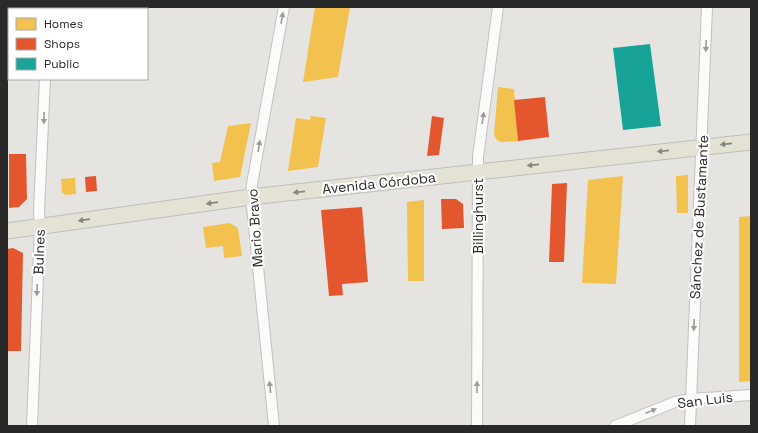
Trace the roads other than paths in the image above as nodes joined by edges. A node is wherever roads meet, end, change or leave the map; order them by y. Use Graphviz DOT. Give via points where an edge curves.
graph roads {
  1 [pos="284,7"];
  2 [pos="498,7"];
  3 [pos="707,7"];
  4 [pos="45,80"];
  5 [pos="751,142"];
  6 [pos="701,146"];
  7 [pos="477,172"];
  8 [pos="251,197"];
  9 [pos="40,226"];
  10 [pos="7,231"];
  11 [pos="751,395"];
  12 [pos="691,399"];
  13 [pos="32,426"];
  14 [pos="274,426"];
  15 [pos="477,426"];
  16 [pos="615,426"];
  17 [pos="690,426"];
  8 -- 1 [label="street, Mario Bravo, one-way"];
  7 -- 2 [label="street, Billinghurst, one-way"];
  3 -- 6 [label="street, Sánchez de Bustamante, one-way"];
  4 -- 9 [label="street, Bulnes, one-way"];
  5 -- 6 [label="main road, Avenida Córdoba, one-way"];
  6 -- 7 [label="main road, Avenida Córdoba, one-way"];
  6 -- 12 [label="street, Sánchez de Bustamante, one-way"];
  7 -- 8 [label="main road, Avenida Córdoba, one-way"];
  15 -- 7 [label="street, Billinghurst, one-way"];
  8 -- 9 [label="main road, Avenida Córdoba, one-way"];
  14 -- 8 [label="street, Mario Bravo, one-way"];
  9 -- 10 [label="main road, Avenida Córdoba"];
  9 -- 13 [label="street, Bulnes, one-way"];
  11 -- 12 [label="street, San Luis"];
  16 -- 12 [label="street, San Luis, one-way" via="675,402"];
  12 -- 17 [label="street, Sánchez de Bustamante"];
}
